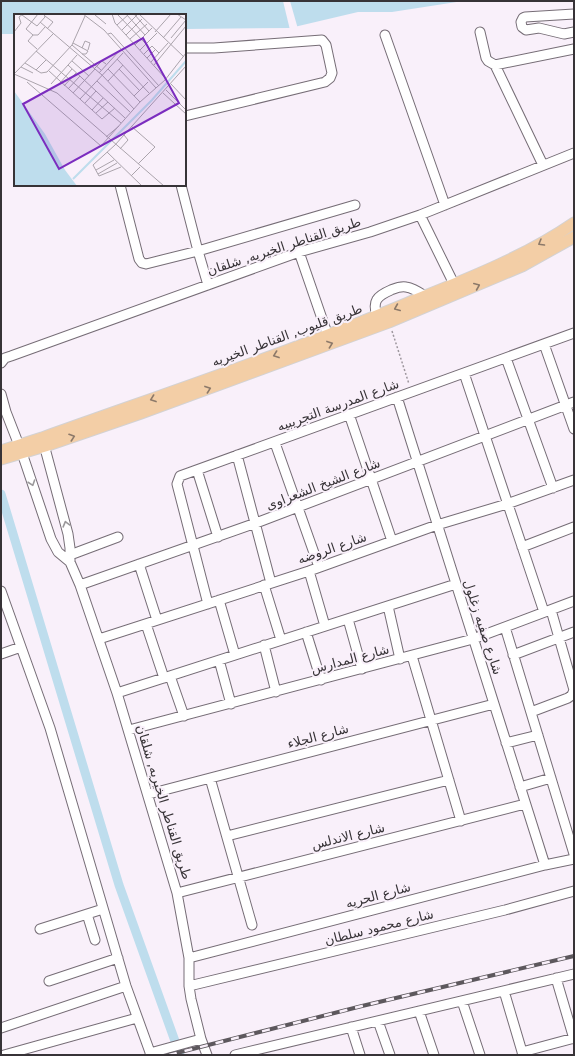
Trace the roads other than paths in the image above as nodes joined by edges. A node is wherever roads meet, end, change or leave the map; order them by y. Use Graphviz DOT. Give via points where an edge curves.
graph roads {
  1 [pos="574,14"];
  2 [pos="480,32"];
  3 [pos="574,32"];
  4 [pos="385,35"];
  5 [pos="186,48"];
  6 [pos="574,49"];
  7 [pos="495,65"];
  8 [pos="186,116"];
  9 [pos="574,153"];
  10 [pos="543,165"];
  11 [pos="120,186"];
  12 [pos="181,186"];
  13 [pos="355,205"];
  14 [pos="445,206"];
  15 [pos="420,215"];
  16 [pos="574,223"];
  17 [pos="574,237"];
  18 [pos="198,251"];
  19 [pos="299,252"];
  20 [pos="208,285"];
  21 [pos="457,289"];
  22 [pos="425,296"];
  23 [pos="383,321"];
  24 [pos="574,333"];
  25 [pos="328,336"];
  26 [pos="544,344"];
  27 [pos="506,358"];
  28 [pos="1,363"];
  29 [pos="464,373"];
  30 [pos="1,394"];
  31 [pos="397,397"];
  32 [pos="570,404"];
  33 [pos="349,414"];
  34 [pos="528,420"];
  35 [pos="574,429"];
  36 [pos="485,437"];
  37 [pos="44,442"];
  38 [pos="275,443"];
  39 [pos="11,452"];
  40 [pos="238,455"];
  41 [pos="417,463"];
  42 [pos="197,470"];
  43 [pos="371,480"];
  44 [pos="574,480"];
  45 [pos="553,488"];
  46 [pos="507,504"];
  47 [pos="298,508"];
  48 [pos="256,524"];
  49 [pos="437,525"];
  50 [pos="574,528"];
  51 [pos="118,537"];
  52 [pos="218,537"];
  53 [pos="392,541"];
  54 [pos="193,546"];
  55 [pos="522,547"];
  56 [pos="70,559"];
  57 [pos="140,564"];
  58 [pos="319,567"];
  59 [pos="309,570"];
  60 [pos="268,584"];
  61 [pos="456,584"];
  62 [pos="80,585"];
  63 [pos="1,591"];
  64 [pos="219,600"];
  65 [pos="574,601"];
  66 [pos="208,604"];
  67 [pos="388,606"];
  68 [pos="548,611"];
  69 [pos="348,619"];
  70 [pos="157,620"];
  71 [pos="146,624"];
  72 [pos="325,626"];
  73 [pos="505,627"];
  74 [pos="306,632"];
  75 [pos="574,632"];
  76 [pos="559,638"];
  77 [pos="99,639"];
  78 [pos="473,639"];
  79 [pos="281,640"];
  80 [pos="264,645"];
  81 [pos="21,647"];
  82 [pos="1,654"];
  83 [pos="235,654"];
  84 [pos="412,656"];
  85 [pos="513,656"];
  86 [pos="400,659"];
  87 [pos="219,660"];
  88 [pos="362,669"];
  89 [pos="167,677"];
  90 [pos="321,680"];
  91 [pos="276,692"];
  92 [pos="117,693"];
  93 [pos="231,704"];
  94 [pos="494,704"];
  95 [pos="531,712"];
  96 [pos="184,716"];
  97 [pos="431,720"];
  98 [pos="129,730"];
  99 [pos="538,735"];
  100 [pos="506,743"];
  101 [pos="210,778"];
  102 [pos="551,778"];
  103 [pos="449,780"];
  104 [pos="520,787"];
  105 [pos="149,794"];
  106 [pos="525,804"];
  107 [pos="461,821"];
  108 [pos="227,836"];
  109 [pos="574,854"];
  110 [pos="574,859"];
  111 [pos="545,865"];
  112 [pos="239,877"];
  113 [pos="574,890"];
  114 [pos="178,893"];
  115 [pos="103,909"];
  116 [pos="87,914"];
  117 [pos="252,926"];
  118 [pos="40,929"];
  119 [pos="95,940"];
  120 [pos="118,958"];
  121 [pos="189,958"];
  122 [pos="574,974"];
  123 [pos="556,978"];
  124 [pos="49,981"];
  125 [pos="126,986"];
  126 [pos="189,986"];
  127 [pos="504,991"];
  128 [pos="462,1001"];
  129 [pos="419,1011"];
  130 [pos="137,1018"];
  131 [pos="378,1021"];
  132 [pos="351,1027"];
  133 [pos="1,1028"];
  134 [pos="574,1038"];
  135 [pos="198,1040"];
  136 [pos="522,1053"];
  137 [pos="150,1054"];
  138 [pos="4,1055"];
  139 [pos="207,1055"];
  140 [pos="235,1055"];
  141 [pos="360,1055"];
  142 [pos="390,1055"];
  143 [pos="434,1055"];
  144 [pos="480,1055"];
  1 -- 3 [label="street" via="525,17 522,27 526,30 544,29 564,34"];
  2 -- 7 [label="street" via="486,58"];
  4 -- 14 [label="street"];
  5 -- 8 [label="street" via="322,40 326,46 332,73 325,82"];
  6 -- 7 [label="street"];
  7 -- 10 [label="street"];
  9 -- 10 [label="street, طريق القناطر الخيريه, شلقان"];
  10 -- 14 [label="street, طريق القناطر الخيريه, شلقان"];
  11 -- 18 [label="street" via="142,263 148,264"];
  12 -- 18 [label="street"];
  13 -- 18 [label="street"];
  14 -- 15 [label="street, طريق القناطر الخيريه, شلقان"];
  15 -- 19 [label="street, طريق القناطر الخيريه, شلقان"];
  15 -- 21 [label="street"];
  16 -- 21 [label="main road, طريق قليوب, القناطر الخيريه, one-way"];
  21 -- 17 [label="main road, طريق قليوب, القناطر الخيريه, one-way" via="522,266"];
  18 -- 20 [label="street"];
  19 -- 20 [label="street, طريق القناطر الخيريه, شلقان"];
  19 -- 25 [label="street"];
  20 -- 28 [label="street, طريق القناطر الخيريه, شلقان" via="5,358"];
  21 -- 22 [label="main road, طريق قليوب, القناطر الخيريه"];
  21 -- 23 [label="main road, طريق قليوب, القناطر الخيريه"];
  22 -- 23 [label="main road, طريق قليوب, القناطر الخيريه, one-way"];
  22 -- 23 [label="street" via="412,288 397,287 381,294 375,306"];
  23 -- 25 [label="main road, طريق قليوب, القناطر الخيريه"];
  37 -- 23 [label="main road, طريق قليوب, القناطر الخيريه, one-way" via="141,413"];
  24 -- 26 [label="street, شارع المدرسة التجريبيه"];
  25 -- 37 [label="main road, طريق قليوب, القناطر الخيريه, one-way"];
  26 -- 27 [label="street, شارع المدرسة التجريبيه"];
  26 -- 32 [label="street"];
  27 -- 29 [label="street, شارع المدرسة التجريبيه"];
  27 -- 34 [label="street"];
  29 -- 31 [label="street, شارع المدرسة التجريبيه"];
  29 -- 36 [label="street"];
  30 -- 39 [label="street, طريق القناطر الخيريه, شلقان" via="10,423"];
  31 -- 33 [label="street, شارع المدرسة التجريبيه"];
  31 -- 41 [label="street, شارع صفيه زغلول"];
  32 -- 34 [label="street, شارع الشيخ الشعراوى"];
  32 -- 35 [label="street"];
  33 -- 38 [label="street, شارع المدرسة التجريبيه"];
  33 -- 43 [label="street"];
  34 -- 36 [label="street, شارع الشيخ الشعراوى"];
  34 -- 45 [label="street"];
  36 -- 41 [label="street, شارع الشيخ الشعراوى"];
  36 -- 46 [label="street"];
  37 -- 39 [label="main road, طريق قليوب, القناطر الخيريه"];
  56 -- 37 [label="street, طريق القناطر الخيريه, شلقان, one-way" via="68,534"];
  38 -- 40 [label="street, شارع المدرسة التجريبيه"];
  38 -- 47 [label="street"];
  39 -- 56 [label="street, طريق القناطر الخيريه, شلقان, one-way" via="58,552"];
  40 -- 42 [label="street, شارع المدرسة التجريبيه"];
  40 -- 48 [label="street"];
  41 -- 43 [label="street, شارع الشيخ الشعراوى"];
  41 -- 49 [label="street, شارع صفيه زغلول"];
  42 -- 52 [label="street"];
  42 -- 54 [label="street, شارع المدرسة التجريبيه" via="180,476 177,484"];
  43 -- 47 [label="street, شارع الشيخ الشعراوى"];
  43 -- 53 [label="street"];
  44 -- 45 [label="street, شارع الروضه"];
  45 -- 46 [label="street, شارع الروضه"];
  46 -- 49 [label="street, شارع الروضه"];
  46 -- 55 [label="street"];
  47 -- 48 [label="street, شارع الشيخ الشعراوى"];
  47 -- 58 [label="street"];
  48 -- 52 [label="street, شارع الشيخ الشعراوى"];
  48 -- 60 [label="street"];
  49 -- 53 [label="street, شارع الروضه"];
  49 -- 61 [label="street, شارع صفيه زغلول"];
  50 -- 55 [label="street"];
  51 -- 56 [label="street"];
  52 -- 54 [label="street, شارع الشيخ الشعراوى"];
  53 -- 58 [label="street, شارع الروضه"];
  54 -- 57 [label="street, شارع الشيخ الشعراوى"];
  54 -- 66 [label="street"];
  55 -- 68 [label="street"];
  56 -- 62 [label="street, طريق القناطر الخيريه, شلقان"];
  57 -- 62 [label="street, شارع الشيخ الشعراوى"];
  57 -- 70 [label="street"];
  58 -- 59 [label="street, شارع الروضه"];
  59 -- 60 [label="street, شارع الروضه"];
  59 -- 72 [label="street"];
  60 -- 64 [label="street, شارع الروضه"];
  60 -- 79 [label="street"];
  61 -- 67 [label="street"];
  61 -- 78 [label="street, شارع صفيه زغلول"];
  62 -- 77 [label="street, طريق القناطر الخيريه, شلقان"];
  63 -- 81 [label="street"];
  64 -- 66 [label="street, شارع الروضه"];
  64 -- 83 [label="street"];
  65 -- 68 [label="street, شارع المدارس"];
  66 -- 70 [label="street, شارع الروضه"];
  67 -- 69 [label="street"];
  67 -- 86 [label="street"];
  68 -- 73 [label="street, شارع المدارس"];
  68 -- 76 [label="street"];
  69 -- 72 [label="street"];
  69 -- 88 [label="street"];
  70 -- 71 [label="street, شارع الروضه"];
  71 -- 77 [label="street, شارع الروضه"];
  71 -- 89 [label="street"];
  72 -- 74 [label="street"];
  73 -- 78 [label="street, شارع المدارس"];
  73 -- 85 [label="street"];
  74 -- 79 [label="street"];
  74 -- 90 [label="street"];
  75 -- 76 [label="street"];
  76 -- 85 [label="street"];
  76 -- 95 [label="street" via="574,690 568,698"];
  77 -- 92 [label="street, طريق القناطر الخيريه, شلقان"];
  78 -- 84 [label="street, شارع المدارس"];
  78 -- 94 [label="street, شارع صفيه زغلول"];
  79 -- 80 [label="street"];
  80 -- 83 [label="street"];
  80 -- 91 [label="street"];
  81 -- 82 [label="street"];
  81 -- 115 [label="street" via="50,728"];
  83 -- 87 [label="street"];
  84 -- 86 [label="street, شارع المدارس"];
  84 -- 97 [label="street"];
  85 -- 95 [label="street"];
  86 -- 88 [label="street, شارع المدارس"];
  87 -- 89 [label="street"];
  87 -- 93 [label="street"];
  88 -- 90 [label="street, شارع المدارس"];
  89 -- 92 [label="street"];
  89 -- 96 [label="street"];
  90 -- 91 [label="street, شارع المدارس"];
  91 -- 93 [label="street, شارع المدارس"];
  92 -- 98 [label="street, طريق القناطر الخيريه, شلقان"];
  93 -- 96 [label="street, شارع المدارس"];
  94 -- 97 [label="street, شارع الجلاء"];
  94 -- 100 [label="street, شارع صفيه زغلول"];
  95 -- 99 [label="street"];
  96 -- 98 [label="street, شارع المدارس"];
  97 -- 101 [label="street, شارع الجلاء"];
  97 -- 103 [label="street"];
  98 -- 105 [label="street, طريق القناطر الخيريه, شلقان"];
  99 -- 100 [label="street"];
  99 -- 102 [label="street"];
  100 -- 104 [label="street, شارع صفيه زغلول"];
  101 -- 105 [label="street, شارع الجلاء"];
  101 -- 108 [label="street"];
  102 -- 104 [label="street"];
  102 -- 109 [label="street"];
  103 -- 107 [label="street"];
  103 -- 108 [label="street"];
  104 -- 106 [label="street, شارع صفيه زغلول"];
  105 -- 114 [label="street, طريق القناطر الخيريه, شلقان"];
  106 -- 107 [label="street, شارع الاندلس"];
  106 -- 111 [label="street, شارع صفيه زغلول"];
  107 -- 112 [label="street, شارع الاندلس"];
  108 -- 112 [label="street"];
  110 -- 111 [label="street, شارع الحريه"];
  111 -- 121 [label="street, شارع الحريه"];
  112 -- 114 [label="street, شارع الاندلس"];
  112 -- 117 [label="street"];
  113 -- 126 [label="street, شارع محمود سلطان" via="505,910"];
  114 -- 121 [label="street, طريق القناطر الخيريه, شلقان"];
  115 -- 116 [label="street"];
  115 -- 120 [label="street"];
  116 -- 118 [label="street"];
  116 -- 119 [label="street"];
  120 -- 124 [label="street"];
  120 -- 125 [label="street"];
  121 -- 126 [label="street, طريق القناطر الخيريه, شلقان"];
  122 -- 123 [label="street"];
  123 -- 127 [label="street"];
  123 -- 134 [label="street"];
  125 -- 130 [label="street"];
  125 -- 133 [label="street"];
  126 -- 135 [label="street, طريق القناطر الخيريه, شلقان"];
  127 -- 128 [label="street"];
  127 -- 136 [label="street"];
  128 -- 129 [label="street"];
  128 -- 144 [label="street"];
  129 -- 131 [label="street"];
  129 -- 143 [label="street"];
  130 -- 137 [label="street"];
  130 -- 138 [label="street"];
  131 -- 132 [label="street"];
  131 -- 142 [label="street"];
  132 -- 140 [label="street"];
  132 -- 141 [label="street"];
  134 -- 136 [label="street"];
  135 -- 137 [label="street"];
  135 -- 139 [label="street, طريق القناطر الخيريه, شلقان"];
}
